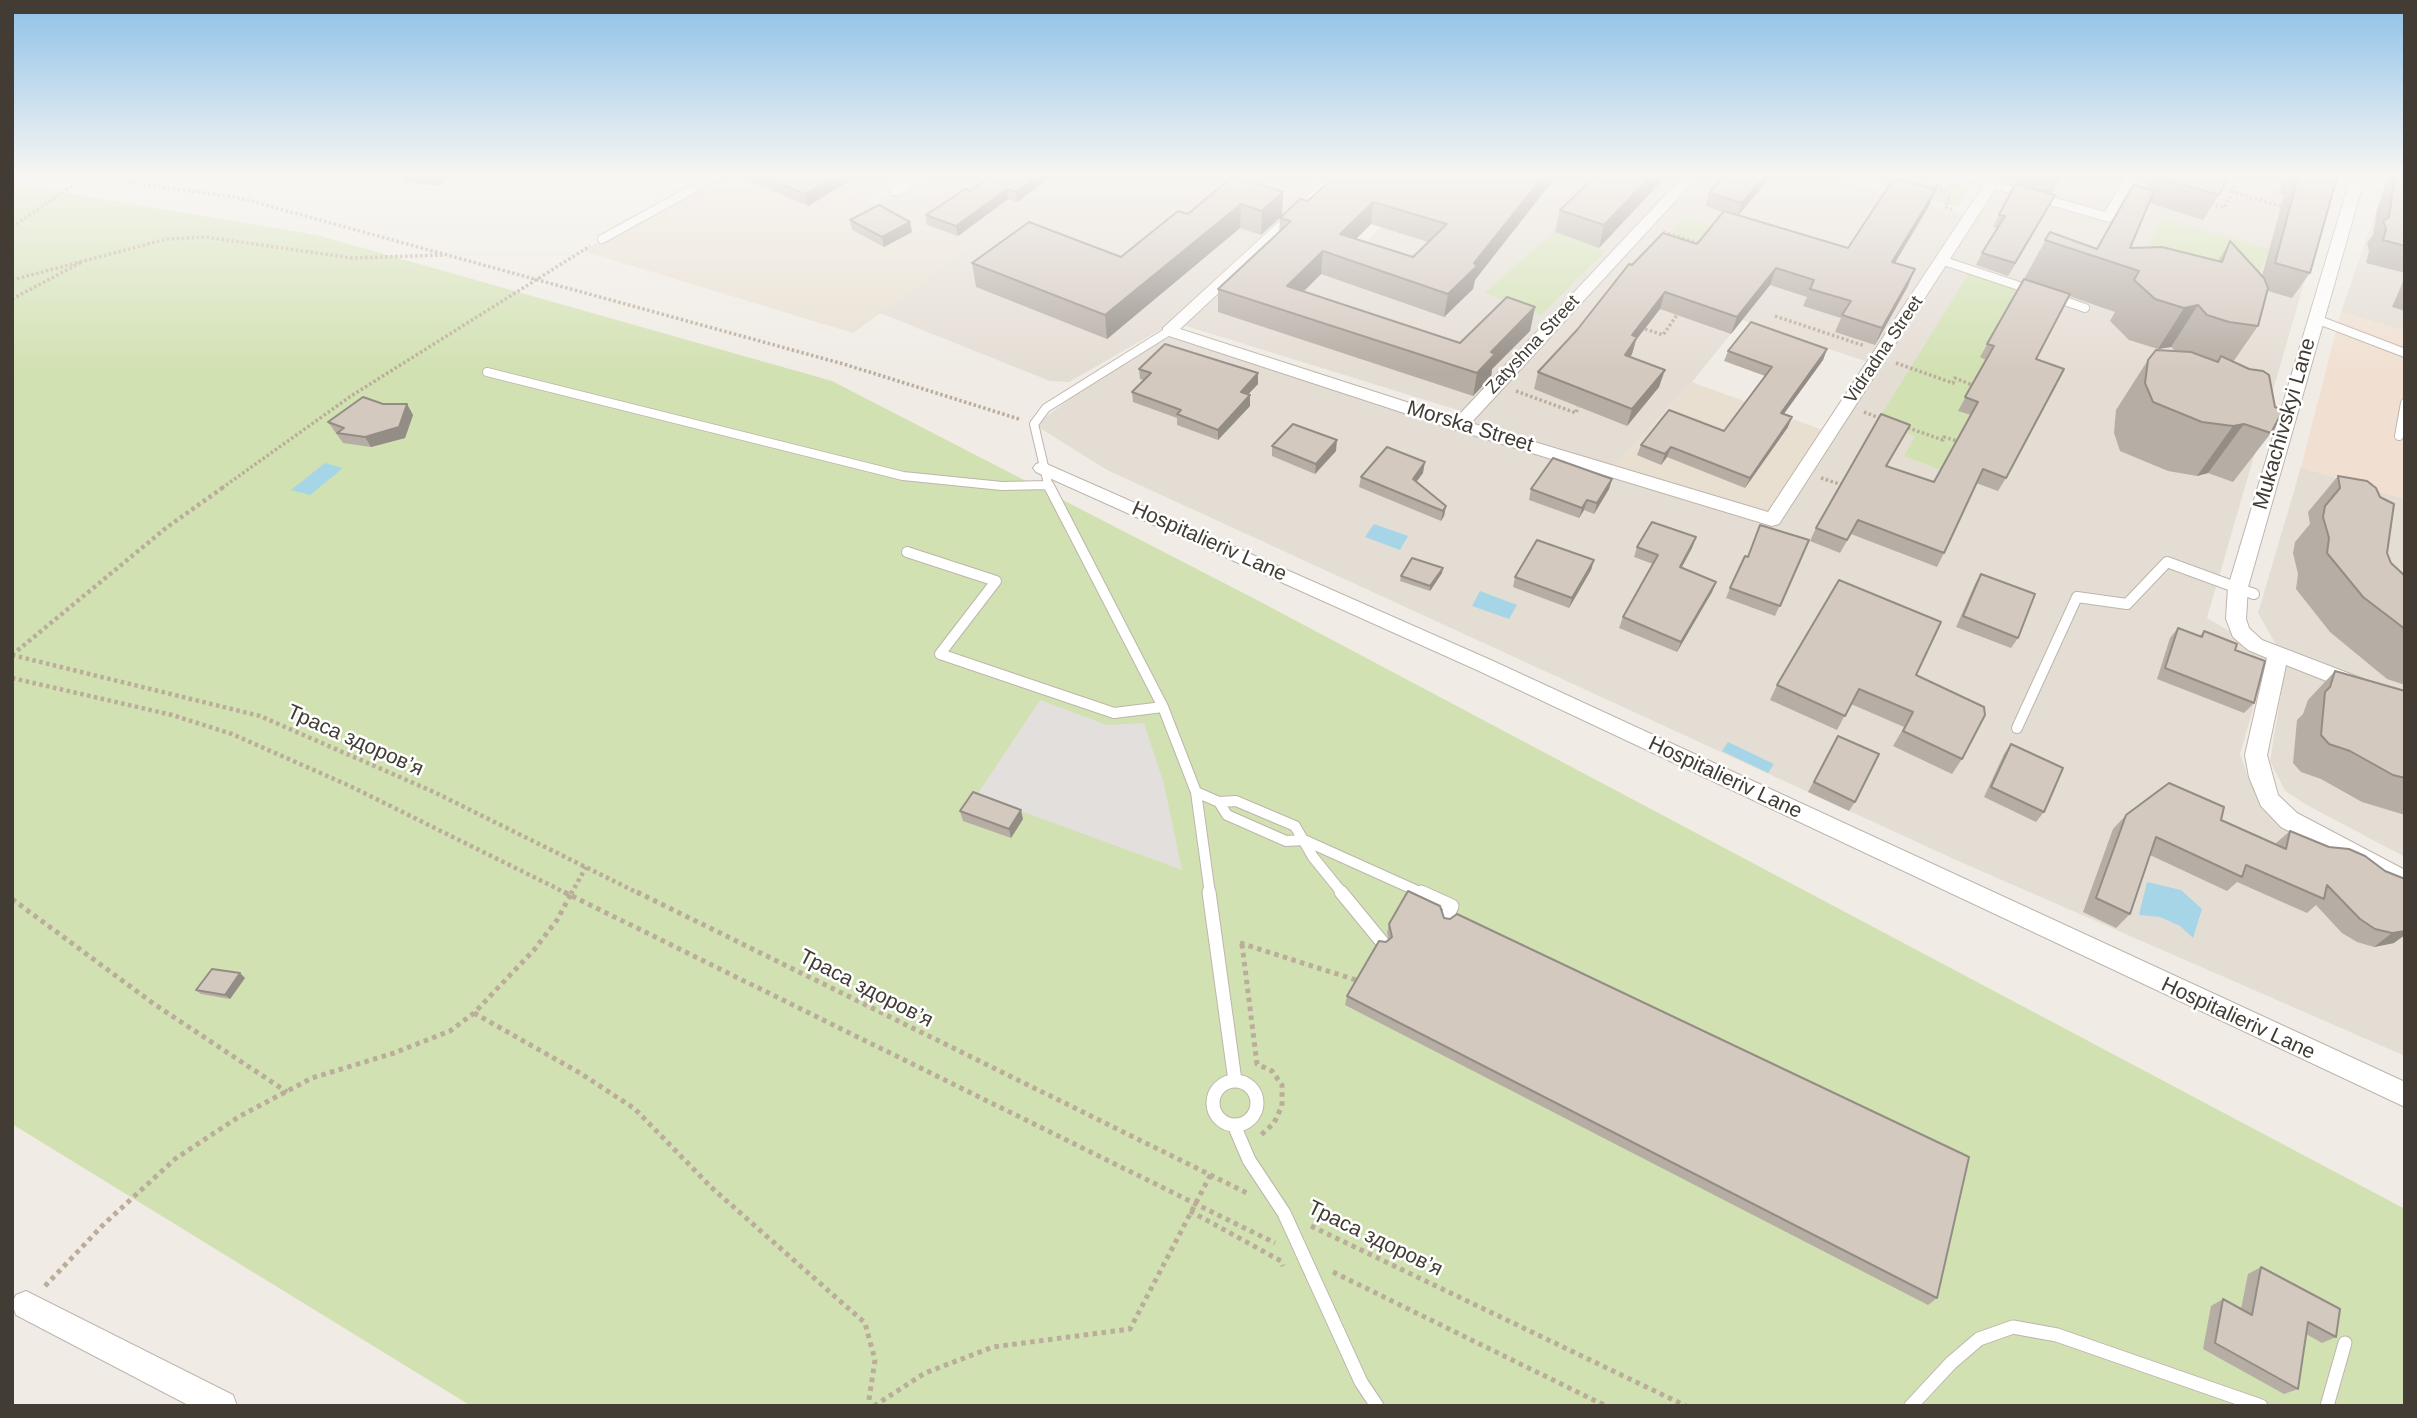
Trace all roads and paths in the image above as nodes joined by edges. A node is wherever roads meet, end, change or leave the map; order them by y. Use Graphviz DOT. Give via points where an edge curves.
graph roads {
  1 [pos="166,239"];
  2 [pos="221,239"];
  3 [pos="390,239"];
  4 [pos="603,239"];
  5 [pos="1270,239"];
  6 [pos="1632,239"];
  7 [pos="1685,239"];
  8 [pos="1957,239"];
  9 [pos="2340,239"];
  10 [pos="1704,245"];
  11 [pos="448,255"];
  12 [pos="86,260"];
  13 [pos="1944,261"];
  14 [pos="12,279"];
  15 [pos="532,280"];
  16 [pos="2035,291"];
  17 [pos="2047,296"];
  18 [pos="12,299"];
  19 [pos="2085,308"];
  20 [pos="1677,315"];
  21 [pos="1775,316"];
  22 [pos="2316,319"];
  23 [pos="1645,329"];
  24 [pos="1169,331"];
  25 [pos="1876,349"];
  26 [pos="2405,353"];
  27 [pos="1888,361"];
  28 [pos="487,372"];
  29 [pos="1520,381"];
  30 [pos="1972,385"];
  31 [pos="2405,403"];
  32 [pos="1578,407"];
  33 [pos="1856,410"];
  34 [pos="1034,424"];
  35 [pos="1459,425"];
  36 [pos="2399,436"];
  37 [pos="1957,441"];
  38 [pos="1814,475"];
  39 [pos="1045,476"];
  40 [pos="1853,489"];
  41 [pos="1772,520"];
  42 [pos="907,552"];
  43 [pos="2246,591"];
  44 [pos="12,655"];
  45 [pos="2278,656"];
  46 [pos="12,678"];
  47 [pos="2405,705"];
  48 [pos="1163,707"];
  49 [pos="2017,728"];
  50 [pos="1196,792"];
  51 [pos="1219,802"];
  52 [pos="1304,840"];
  53 [pos="586,867"];
  54 [pos="2405,881"];
  55 [pos="571,893"];
  56 [pos="12,899"];
  57 [pos="1446,919"];
  58 [pos="1217,936"];
  59 [pos="1382,942"];
  60 [pos="1242,944"];
  61 [pos="1359,981"];
  62 [pos="474,1013"];
  63 [pos="1235,1081"];
  64 [pos="287,1091"];
  65 [pos="2405,1095"];
  66 [pos="1234,1125"];
  67 [pos="1249,1160"];
  68 [pos="1210,1174"];
  69 [pos="1237,1188"];
  70 [pos="1195,1202"];
  71 [pos="1190,1211"];
  72 [pos="1284,1213"];
  73 [pos="1304,1258"];
  74 [pos="1286,1272"];
  75 [pos="26,1306"];
  76 [pos="2345,1343"];
  77 [pos="222,1406"];
  78 [pos="868,1406"];
  79 [pos="874,1406"];
  80 [pos="1377,1406"];
  81 [pos="1606,1406"];
  82 [pos="1685,1406"];
  83 [pos="1911,1406"];
  84 [pos="2261,1406"];
  85 [pos="2326,1406"];
  1 -- 12 [label="path"];
  2 -- 11 [label="path" via="352,258"];
  3 -- 11 [label="path"];
  4 -- 15 [label="path"];
  5 -- 24 [label="street"];
  6 -- 35 [label="street, Zatyshna Street"];
  7 -- 10 [label="path"];
  8 -- 13 [label="street, Vidradna Street"];
  9 -- 22 [label="street, Mukachivskyi Lane"];
  11 -- 15 [label="path"];
  12 -- 14 [label="path"];
  12 -- 18 [label="path"];
  13 -- 16 [label="lane"];
  13 -- 41 [label="street, Vidradna Street"];
  15 -- 34 [label="path" via="847,365"];
  15 -- 44 [label="path" via="351,396 166,528"];
  17 -- 19 [label="lane"];
  20 -- 23 [label="path" via="1663,335"];
  21 -- 25 [label="path"];
  22 -- 26 [label="lane"];
  22 -- 43 [label="street, Mukachivskyi Lane"];
  24 -- 34 [label="lane" via="1046,408"];
  24 -- 35 [label="street, Morska Street"];
  27 -- 30 [label="path"];
  28 -- 39 [label="lane" via="903,476 1002,486"];
  29 -- 32 [label="path" via="1512,390 1576,413"];
  31 -- 36 [label="lane"];
  33 -- 37 [label="path"];
  34 -- 39 [label="lane"];
  35 -- 41 [label="street, Morska Street"];
  38 -- 40 [label="path"];
  39 -- 48 [label="lane"];
  39 -- 65 [label="street, Hospitalieriv Lane" via="1486,666"];
  42 -- 48 [label="lane" via="996,581 940,654 1114,713"];
  43 -- 45 [label="street, Mukachivskyi Lane" via="2236,619 2240,632"];
  43 -- 49 [label="lane" via="2167,562 2127,604 2077,597"];
  44 -- 53 [label="path, Траса здоров’я" via="260,716 434,792"];
  45 -- 47 [label="street, Mukachivskyi Lane"];
  45 -- 54 [label="street" via="2256,755 2269,800 2289,820"];
  46 -- 55 [label="path" via="172,715 232,734"];
  48 -- 50 [label="lane"];
  50 -- 51 [label="lane"];
  50 -- 58 [label="lane"];
  51 -- 52 [label="lane" via="1236,801 1295,826"];
  51 -- 52 [label="lane" via="1227,815 1286,841"];
  52 -- 57 [label="lane" via="1452,905"];
  52 -- 59 [label="lane"];
  53 -- 55 [label="path"];
  53 -- 68 [label="path, Траса здоров’я"];
  55 -- 62 [label="path" via="534,950"];
  55 -- 70 [label="path"];
  56 -- 64 [label="path" via="154,1004"];
  58 -- 60 [label="path"];
  58 -- 63 [label="lane"];
  60 -- 61 [label="path"];
  60 -- 67 [label="path" via="1257,1064 1272,1071 1282,1085 1282,1106 1274,1123 1261,1132"];
  62 -- 64 [label="path" via="450,1031 312,1078"];
  62 -- 78 [label="path" via="635,1109 710,1187 865,1323 876,1360"];
  63 -- 66 [label="lane" via="1217,1089 1212,1107 1216,1116"];
  63 -- 66 [label="lane" via="1253,1090 1257,1108 1253,1118"];
  64 -- 75 [label="path" via="175,1159 104,1224"];
  66 -- 67 [label="lane"];
  67 -- 69 [label="path"];
  67 -- 72 [label="lane"];
  68 -- 69 [label="path, Траса здоров’я"];
  68 -- 70 [label="path"];
  69 -- 72 [label="path, Траса здоров’я"];
  70 -- 71 [label="path"];
  70 -- 73 [label="path"];
  71 -- 74 [label="path" via="1281,1261"];
  71 -- 79 [label="path" via="1130,1329 993,1348 925,1373"];
  72 -- 73 [label="lane"];
  72 -- 82 [label="path, Траса здоров’я"];
  73 -- 80 [label="lane" via="1361,1382"];
  73 -- 81 [label="path"];
  75 -- 77 [label="street"];
  76 -- 85 [label="lane"];
  83 -- 84 [label="lane" via="1979,1339 2013,1327 2057,1335"];
}
